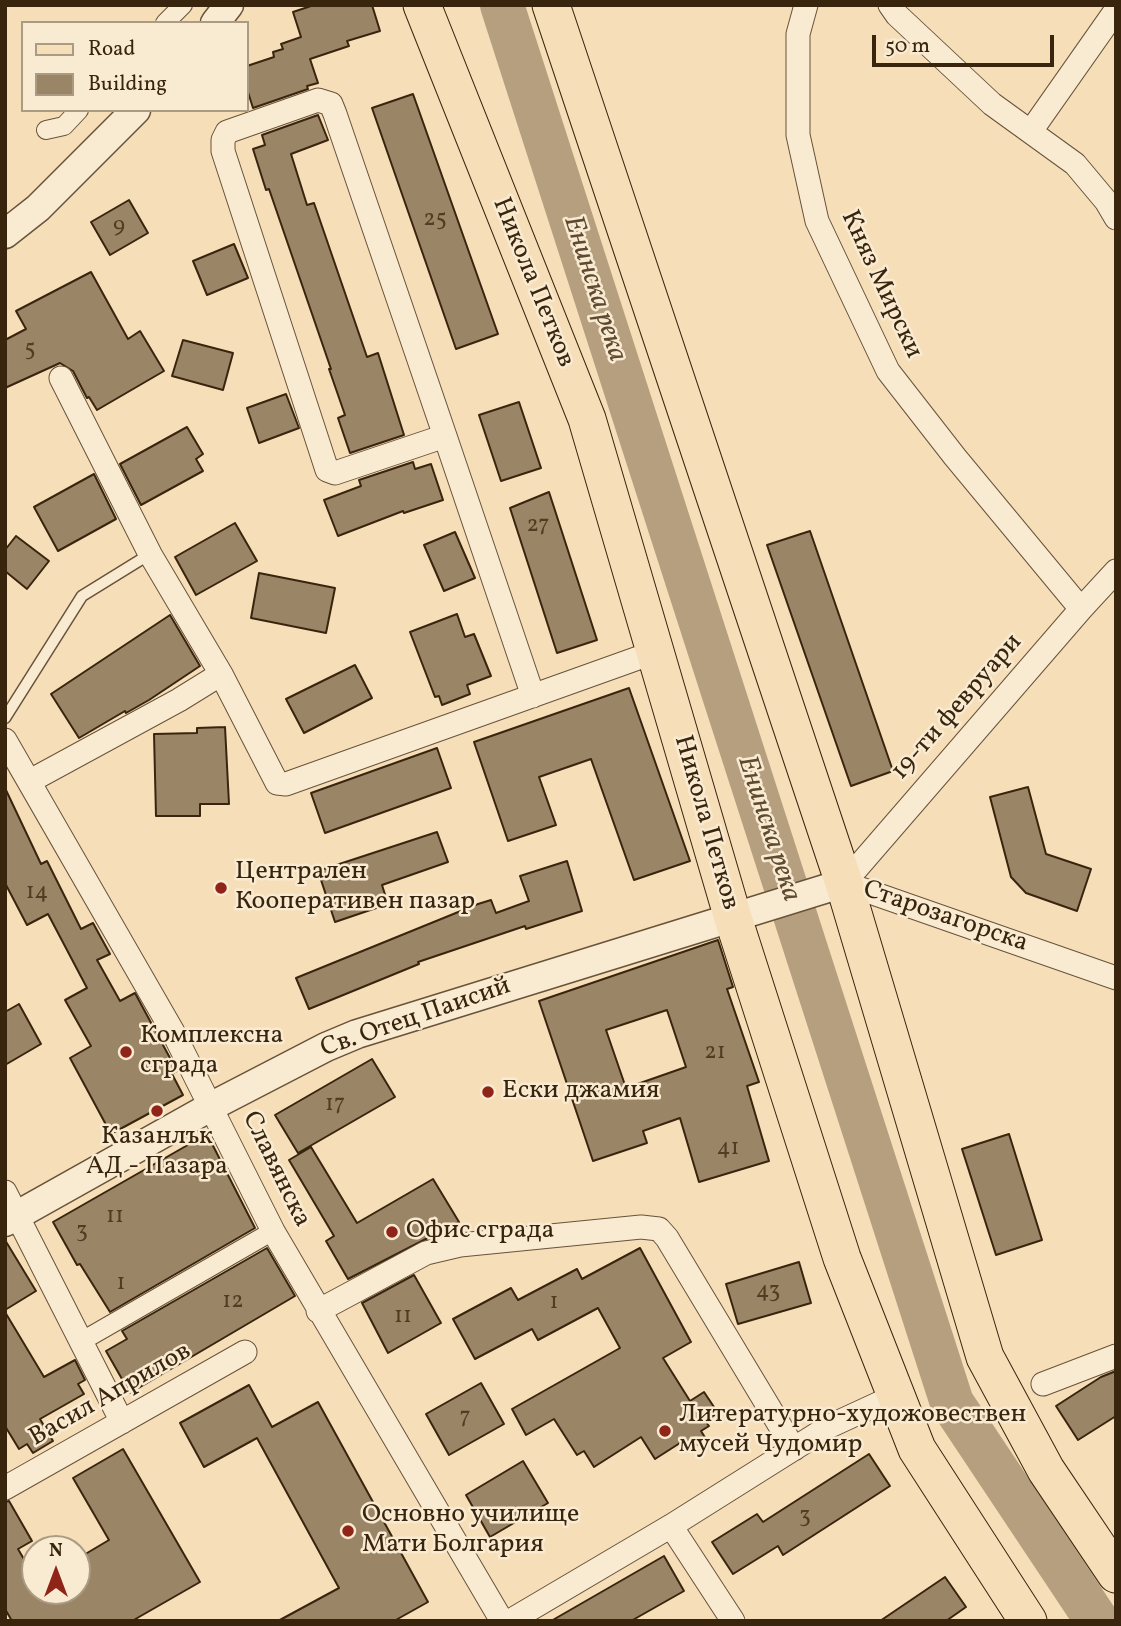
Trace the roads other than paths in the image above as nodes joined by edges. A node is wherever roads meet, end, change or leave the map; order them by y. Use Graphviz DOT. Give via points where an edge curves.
graph roads {
  1 [pos="183,5"];
  2 [pos="229,5"];
  3 [pos="422,5"];
  4 [pos="551,5"];
  5 [pos="806,5"];
  6 [pos="890,5"];
  7 [pos="1116,10"];
  8 [pos="167,21"];
  9 [pos="217,21"];
  10 [pos="75,112"];
  11 [pos="134,112"];
  12 [pos="57,122"];
  13 [pos="1031,131"];
  14 [pos="1116,218"];
  15 [pos="5,234"];
  16 [pos="61,378"];
  17 [pos="445,436"];
  18 [pos="150,554"];
  19 [pos="1116,571"];
  20 [pos="1081,609"];
  21 [pos="655,652"];
  22 [pos="221,674"];
  23 [pos="533,696"];
  24 [pos="5,718"];
  25 [pos="5,740"];
  26 [pos="30,781"];
  27 [pos="833,886"];
  28 [pos="742,915"];
  29 [pos="1116,978"];
  30 [pos="212,1106"];
  31 [pos="9,1210"];
  32 [pos="273,1231"];
  33 [pos="318,1311"];
  34 [pos="82,1341"];
  35 [pos="245,1352"];
  36 [pos="1116,1356"];
  37 [pos="1043,1384"];
  38 [pos="895,1396"];
  39 [pos="122,1422"];
  40 [pos="794,1449"];
  41 [pos="5,1488"];
  42 [pos="671,1526"];
  43 [pos="1116,1574"];
  44 [pos="502,1621"];
  45 [pos="510,1621"];
  46 [pos="733,1621"];
  47 [pos="1028,1621"];
  1 -- 8 [label="street"];
  2 -- 9 [label="street"];
  3 -- 21 [label="main road, Никола Петков" via="587,419"];
  4 -- 27 [label="main road"];
  5 -- 20 [label="street, Княз Мирски" via="798,34 798,135 817,220 888,371"];
  6 -- 13 [label="street" via="992,104"];
  7 -- 13 [label="street"];
  10 -- 12 [label="street"];
  11 -- 15 [label="street" via="38,208"];
  13 -- 14 [label="street" via="1075,164"];
  16 -- 18 [label="street"];
  17 -- 17 [label="street" via="331,104 318,100 227,132 223,151 327,470 335,473"];
  17 -- 23 [label="street"];
  18 -- 22 [label="street"];
  18 -- 24 [label="lane" via="82,596"];
  19 -- 20 [label="street, 19-ти февруари"];
  20 -- 27 [label="street, 19-ти февруари"];
  21 -- 23 [label="street"];
  21 -- 28 [label="main road, Никола Петков"];
  22 -- 23 [label="street" via="277,783 286,784"];
  22 -- 26 [label="street"];
  25 -- 26 [label="street, Славянска"];
  26 -- 30 [label="street, Славянска"];
  27 -- 28 [label="street"];
  27 -- 29 [label="street, Старозагорска"];
  27 -- 43 [label="main road" via="985,1357 1046,1470"];
  28 -- 30 [label="street, Св. Отец Паисий" via="358,1034"];
  28 -- 38 [label="main road, Никола Петков" via="842,1258"];
  30 -- 31 [label="street, Св. Отец Паисий"];
  30 -- 32 [label="street, Славянска"];
  31 -- 34 [label="street"];
  32 -- 33 [label="street, Славянска"];
  32 -- 34 [label="street"];
  33 -- 40 [label="street" via="426,1253 485,1242 659,1229"];
  33 -- 44 [label="street, Славянска"];
  34 -- 39 [label="street"];
  35 -- 39 [label="street, Васил Априлов"];
  36 -- 37 [label="street"];
  38 -- 40 [label="street" via="830,1426"];
  38 -- 47 [label="main road, Никола Петков" via="917,1449"];
  39 -- 41 [label="street, Васил Априлов"];
  40 -- 42 [label="street"];
  42 -- 45 [label="street"];
  42 -- 46 [label="street"];
}
